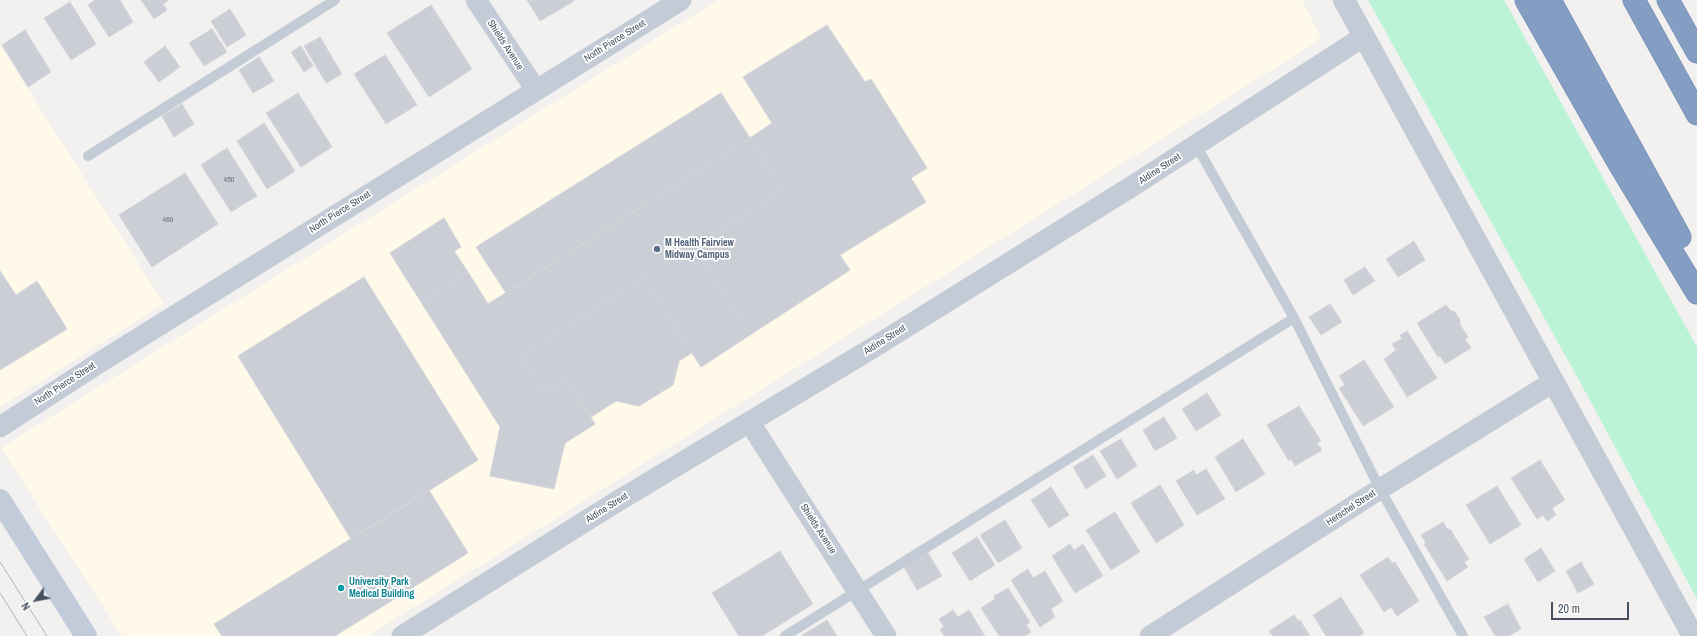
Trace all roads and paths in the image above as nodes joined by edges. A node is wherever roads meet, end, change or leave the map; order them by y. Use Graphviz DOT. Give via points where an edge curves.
graph roads {
  1 [pos="335,0"];
  2 [pos="476,0"];
  3 [pos="681,0"];
  4 [pos="1344,0"];
  5 [pos="1526,0"];
  6 [pos="1550,0"];
  7 [pos="1634,0"];
  8 [pos="1668,0"];
  9 [pos="1363,37"];
  10 [pos="1697,52"];
  11 [pos="536,90"];
  12 [pos="1697,114"];
  13 [pos="1196,145"];
  14 [pos="88,156"];
  15 [pos="1697,268"];
  16 [pos="1697,293"];
  17 [pos="1294,318"];
  18 [pos="1553,382"];
  19 [pos="750,422"];
  20 [pos="0,427"];
  21 [pos="1380,489"];
  22 [pos="0,500"];
  23 [pos="858,591"];
  24 [pos="86,636"];
  25 [pos="402,636"];
  26 [pos="785,636"];
  27 [pos="886,636"];
  28 [pos="1150,636"];
  29 [pos="1463,636"];
  30 [pos="1693,636"];
  1 -- 14 [label="lane"];
  2 -- 11 [label="street, Shields Avenue"];
  3 -- 11 [label="street, North Pierce Street"];
  4 -- 9 [label="street"];
  5 -- 16 [label="highway" via="1618,162"];
  6 -- 15 [label="highway"];
  7 -- 12 [label="highway"];
  8 -- 10 [label="highway"];
  9 -- 13 [label="street, Aldine Street"];
  9 -- 18 [label="street"];
  11 -- 20 [label="street, North Pierce Street"];
  13 -- 17 [label="lane"];
  13 -- 19 [label="street, Aldine Street"];
  17 -- 21 [label="lane"];
  17 -- 23 [label="lane"];
  18 -- 21 [label="street, Herschel Street"];
  18 -- 30 [label="street"];
  19 -- 23 [label="street, Shields Avenue"];
  19 -- 25 [label="street, Aldine Street"];
  21 -- 28 [label="street, Herschel Street"];
  21 -- 29 [label="lane"];
  22 -- 24 [label="main road"];
  23 -- 26 [label="lane"];
  23 -- 27 [label="street, Shields Avenue"];
}
